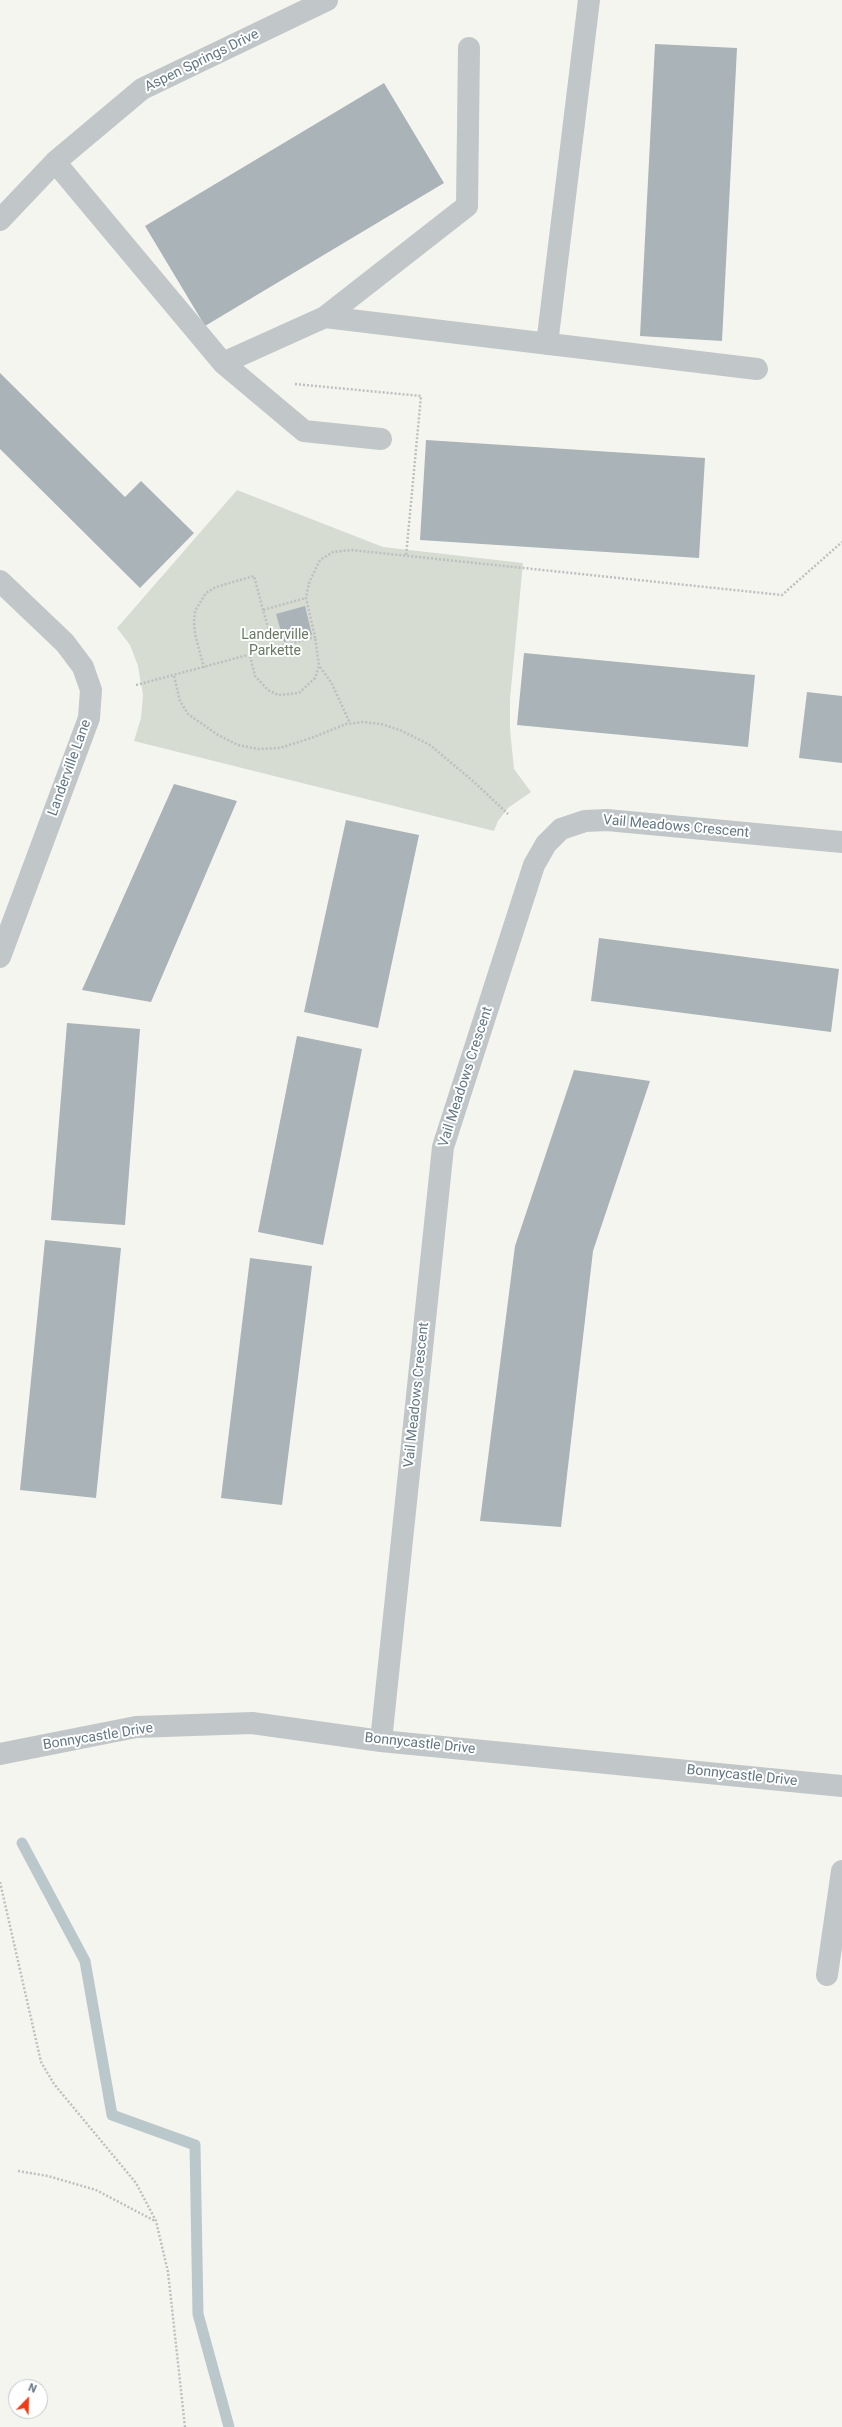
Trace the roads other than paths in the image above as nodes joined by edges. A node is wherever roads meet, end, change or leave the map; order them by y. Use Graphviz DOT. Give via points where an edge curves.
graph roads {
  1 [pos="327,0"];
  2 [pos="589,0"];
  3 [pos="469,48"];
  4 [pos="56,162"];
  5 [pos="0,220"];
  6 [pos="325,317"];
  7 [pos="547,344"];
  8 [pos="223,362"];
  9 [pos="757,369"];
  10 [pos="381,439"];
  11 [pos="0,582"];
  12 [pos="842,842"];
  13 [pos="0,957"];
  14 [pos="381,1740"];
  15 [pos="0,1754"];
  16 [pos="842,1786"];
  17 [pos="842,1871"];
  18 [pos="827,1975"];
  1 -- 4 [label="street, Aspen Springs Drive" via="142,89"];
  2 -- 7 [label="street"];
  3 -- 6 [label="street" via="467,206"];
  4 -- 5 [label="street, Aspen Springs Drive"];
  4 -- 8 [label="street"];
  6 -- 7 [label="street"];
  6 -- 8 [label="street"];
  7 -- 9 [label="street"];
  8 -- 10 [label="street" via="304,431"];
  11 -- 13 [label="street, Landerville Lane" via="65,643 83,667 92,690 89,718"];
  12 -- 14 [label="street, Vail Meadows Crescent" via="607,820 585,821 561,829 546,844 534,864 443,1147"];
  14 -- 15 [label="street, Bonnycastle Drive" via="252,1723 136,1727"];
  14 -- 16 [label="street, Bonnycastle Drive"];
  17 -- 18 [label="street"];
}
